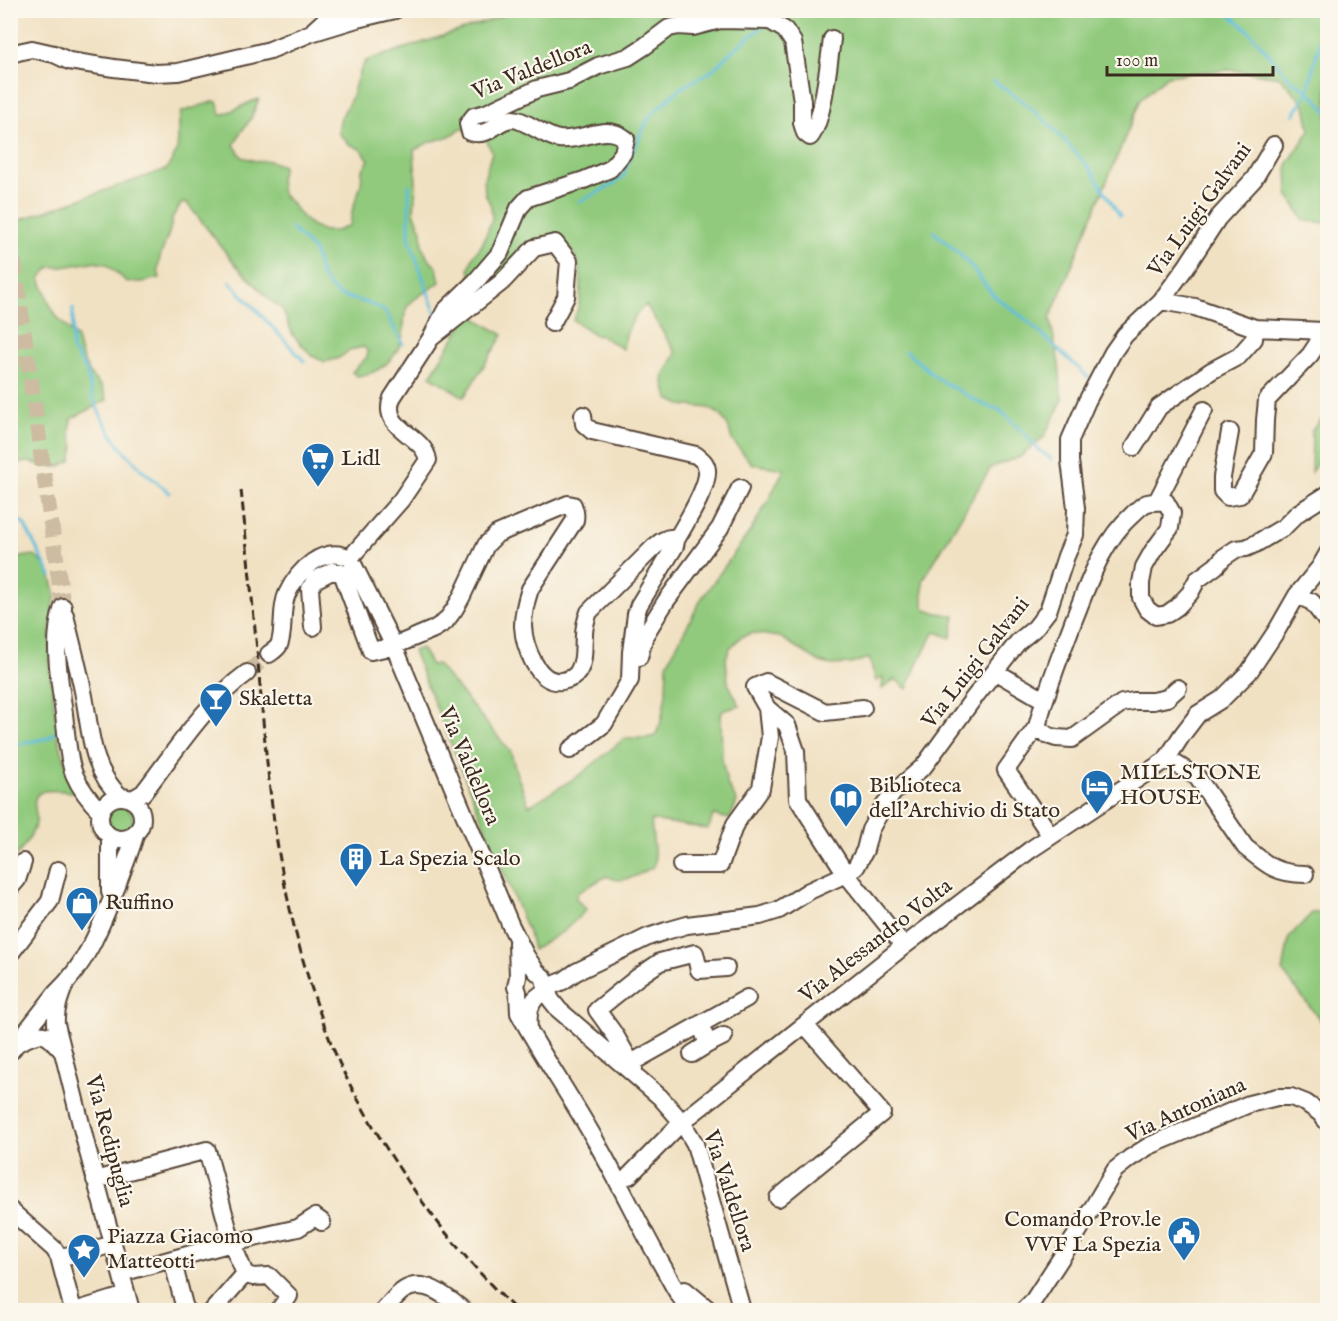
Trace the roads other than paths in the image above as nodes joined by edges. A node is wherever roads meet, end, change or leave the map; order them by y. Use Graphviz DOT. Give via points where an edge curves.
graph roads {
  1 [pos="336,10"];
  2 [pos="395,10"];
  3 [pos="311,33"];
  4 [pos="832,39"];
  5 [pos="10,55"];
  6 [pos="1274,145"];
  7 [pos="1161,301"];
  8 [pos="552,323"];
  9 [pos="1255,328"];
  10 [pos="1321,331"];
  11 [pos="431,338"];
  12 [pos="1204,410"];
  13 [pos="583,415"];
  14 [pos="1230,432"];
  15 [pos="1134,447"];
  16 [pos="741,488"];
  17 [pos="1328,494"];
  18 [pos="1156,501"];
  19 [pos="676,540"];
  20 [pos="1328,554"];
  21 [pos="350,558"];
  22 [pos="1297,595"];
  23 [pos="1328,623"];
  24 [pos="314,627"];
  25 [pos="394,646"];
  26 [pos="268,654"];
  27 [pos="996,672"];
  28 [pos="247,673"];
  29 [pos="630,680"];
  30 [pos="1178,688"];
  31 [pos="1044,700"];
  32 [pos="767,708"];
  33 [pos="863,708"];
  34 [pos="1038,725"];
  35 [pos="570,750"];
  36 [pos="1166,760"];
  37 [pos="160,771"];
  38 [pos="126,799"];
  39 [pos="101,812"];
  40 [pos="139,826"];
  41 [pos="110,836"];
  42 [pos="1051,836"];
  43 [pos="23,862"];
  44 [pos="681,865"];
  45 [pos="58,870"];
  46 [pos="846,874"];
  47 [pos="1305,874"];
  48 [pos="10,888"];
  49 [pos="110,902"];
  50 [pos="686,926"];
  51 [pos="517,935"];
  52 [pos="904,946"];
  53 [pos="10,954"];
  54 [pos="687,955"];
  55 [pos="726,968"];
  56 [pos="576,972"];
  57 [pos="539,983"];
  58 [pos="65,984"];
  59 [pos="518,984"];
  60 [pos="747,998"];
  61 [pos="559,1010"];
  62 [pos="700,1024"];
  63 [pos="805,1025"];
  64 [pos="530,1032"];
  65 [pos="724,1036"];
  66 [pos="708,1044"];
  67 [pos="15,1047"];
  68 [pos="63,1052"];
  69 [pos="692,1054"];
  70 [pos="634,1070"];
  71 [pos="682,1122"];
  72 [pos="1328,1123"];
  73 [pos="629,1176"];
  74 [pos="95,1180"];
  75 [pos="778,1198"];
  76 [pos="10,1210"];
  77 [pos="322,1222"];
  78 [pos="232,1243"];
  79 [pos="113,1244"];
  80 [pos="59,1257"];
  81 [pos="172,1259"];
  82 [pos="121,1273"];
  83 [pos="245,1274"];
  84 [pos="670,1279"];
  85 [pos="129,1303"];
  86 [pos="457,1306"];
  87 [pos="740,1306"];
  88 [pos="693,1309"];
  89 [pos="73,1311"];
  90 [pos="78,1311"];
  91 [pos="187,1311"];
  92 [pos="213,1311"];
  93 [pos="279,1311"];
  94 [pos="384,1311"];
  95 [pos="709,1311"];
  96 [pos="1024,1311"];
  1 -- 3 [label="street"];
  2 -- 3 [label="street"];
  3 -- 5 [label="street" via="270,50 178,72 156,73 69,61 32,49"];
  4 -- 11 [label="street, Via Valdellora" via="821,113 810,137 802,123 794,42 785,30 770,21 720,20 669,28 628,57 474,116 468,124 470,132 479,135 505,120 516,119 559,139 607,131 626,139 623,153 610,169 528,198 519,208 500,253 445,311"];
  6 -- 7 [label="street, Via Luigi Galvani" via="1254,179 1218,218"];
  7 -- 9 [label="street, Via Luigi Galvani" via="1195,307"];
  7 -- 27 [label="street, Via Luigi Galvani" via="1125,335 1087,400 1070,440 1075,535 1048,611"];
  8 -- 11 [label="street, Via Valdellora" via="566,297 569,261 555,243 534,248 502,282"];
  9 -- 10 [label="street, Via Luigi Galvani"];
  9 -- 15 [label="street" via="1254,339 1239,356 1211,370 1159,407"];
  10 -- 14 [label="street, Via Luigi Galvani" via="1310,355 1267,400 1264,453 1240,495 1228,497 1222,491 1222,477"];
  11 -- 21 [label="street, Via Valdellora" via="389,406 390,415 428,460 401,500"];
  12 -- 18 [label="street"];
  13 -- 19 [label="street" via="584,424 592,431 696,455 705,462 702,492"];
  16 -- 29 [label="street" via="720,528 645,635"];
  17 -- 18 [label="street" via="1284,527 1224,557 1197,580 1177,607 1156,616 1141,598 1141,583 1152,551 1170,528 1172,513 1166,502"];
  18 -- 31 [label="street" via="1128,518 1101,556"];
  19 -- 25 [label="street" via="670,537 654,547 589,612 582,663 568,680 553,681 538,670 523,625 531,589 575,520 573,505 568,504 497,534 486,545 445,622"];
  19 -- 29 [label="street" via="636,614"];
  20 -- 22 [label="street, Via Alessandro Volta"];
  21 -- 25 [label="street, Via Valdellora"];
  21 -- 26 [label="street" via="322,556 299,575 287,594 279,644"];
  22 -- 23 [label="street" via="1312,602"];
  22 -- 36 [label="street, Via Alessandro Volta" via="1249,672 1222,699 1198,714"];
  24 -- 25 [label="street" via="310,589 315,580 332,571 342,573 371,651"];
  25 -- 51 [label="street, Via Valdellora"];
  27 -- 31 [label="street"];
  27 -- 46 [label="street, Via Luigi Galvani" via="924,766 893,793 870,831 866,850 856,867"];
  28 -- 37 [label="street" via="197,722"];
  29 -- 35 [label="street" via="604,724"];
  30 -- 34 [label="street" via="1167,698 1122,702 1072,739 1047,735"];
  31 -- 34 [label="street"];
  32 -- 33 [label="street" via="755,687 766,682 825,712"];
  32 -- 44 [label="street" via="770,737 761,788 735,824 720,865"];
  32 -- 46 [label="street" via="787,725 796,751 798,798"];
  34 -- 42 [label="street" via="1006,770"];
  36 -- 42 [label="street, Via Alessandro Volta"];
  36 -- 47 [label="street" via="1197,777 1245,847 1279,871"];
  37 -- 38 [label="street" via="143,793"];
  37 -- 40 [label="street"];
  38 -- 39 [label="street" via="109,801"];
  38 -- 39 [label="street" via="112,789 94,753 63,608 58,644 67,739 74,774"];
  38 -- 40 [label="street" via="140,808"];
  39 -- 41 [label="street" via="101,824"];
  40 -- 41 [label="street" via="131,836"];
  40 -- 49 [label="street"];
  41 -- 49 [label="street"];
  42 -- 52 [label="street, Via Alessandro Volta"];
  43 -- 48 [label="street"];
  45 -- 53 [label="street" via="50,901"];
  46 -- 50 [label="street, Via Luigi Galvani" via="779,910"];
  46 -- 52 [label="street"];
  49 -- 58 [label="street" via="81,962"];
  50 -- 54 [label="street"];
  50 -- 56 [label="street, Via Luigi Galvani" via="648,937"];
  51 -- 57 [label="street, Via Valdellora"];
  51 -- 59 [label="street, Via Valdellora"];
  52 -- 63 [label="street, Via Alessandro Volta"];
  54 -- 55 [label="street" via="695,953 699,970"];
  54 -- 70 [label="street" via="660,962 597,1010"];
  56 -- 57 [label="street, Via Luigi Galvani" via="552,976"];
  56 -- 61 [label="street" via="563,989"];
  57 -- 59 [label="street" via="526,971"];
  57 -- 59 [label="street" via="525,999"];
  57 -- 61 [label="street, Via Valdellora"];
  57 -- 64 [label="street" via="528,1016"];
  58 -- 67 [label="street"];
  58 -- 68 [label="street, Via Redipuglia" via="55,1016"];
  59 -- 64 [label="street, Via Valdellora" via="519,1013"];
  60 -- 62 [label="street"];
  61 -- 70 [label="street, Via Valdellora"];
  62 -- 66 [label="street"];
  62 -- 70 [label="street"];
  63 -- 71 [label="street, Via Alessandro Volta"];
  63 -- 75 [label="street" via="882,1113"];
  64 -- 84 [label="street, Via Valdellora" via="576,1106"];
  65 -- 66 [label="street"];
  66 -- 69 [label="street"];
  67 -- 68 [label="street, Via Redipuglia" via="35,1034 45,1035"];
  68 -- 74 [label="street, Via Redipuglia"];
  70 -- 71 [label="street, Via Valdellora"];
  71 -- 73 [label="street, Via Alessandro Volta"];
  71 -- 87 [label="street, Via Valdellora" via="702,1169"];
  72 -- 96 [label="street, Via Antoniana" via="1306,1103 1277,1097 1249,1104 1149,1146 1115,1170"];
  74 -- 78 [label="street" via="207,1150"];
  74 -- 79 [label="street, Via Redipuglia"];
  76 -- 80 [label="street"];
  77 -- 78 [label="street" via="315,1217 302,1235"];
  78 -- 81 [label="street"];
  78 -- 83 [label="street"];
  79 -- 80 [label="street"];
  79 -- 82 [label="street, Via Redipuglia"];
  80 -- 89 [label="street"];
  81 -- 82 [label="street"];
  81 -- 91 [label="street"];
  82 -- 85 [label="street, Via Redipuglia"];
  83 -- 92 [label="street"];
  83 -- 93 [label="street" via="269,1276 289,1296"];
  84 -- 88 [label="street, Via Valdellora"];
  84 -- 95 [label="street, Via Valdellora"];
  85 -- 90 [label="street"];
  86 -- 94 [label="street" via="428,1287 417,1286 401,1292"];
}
